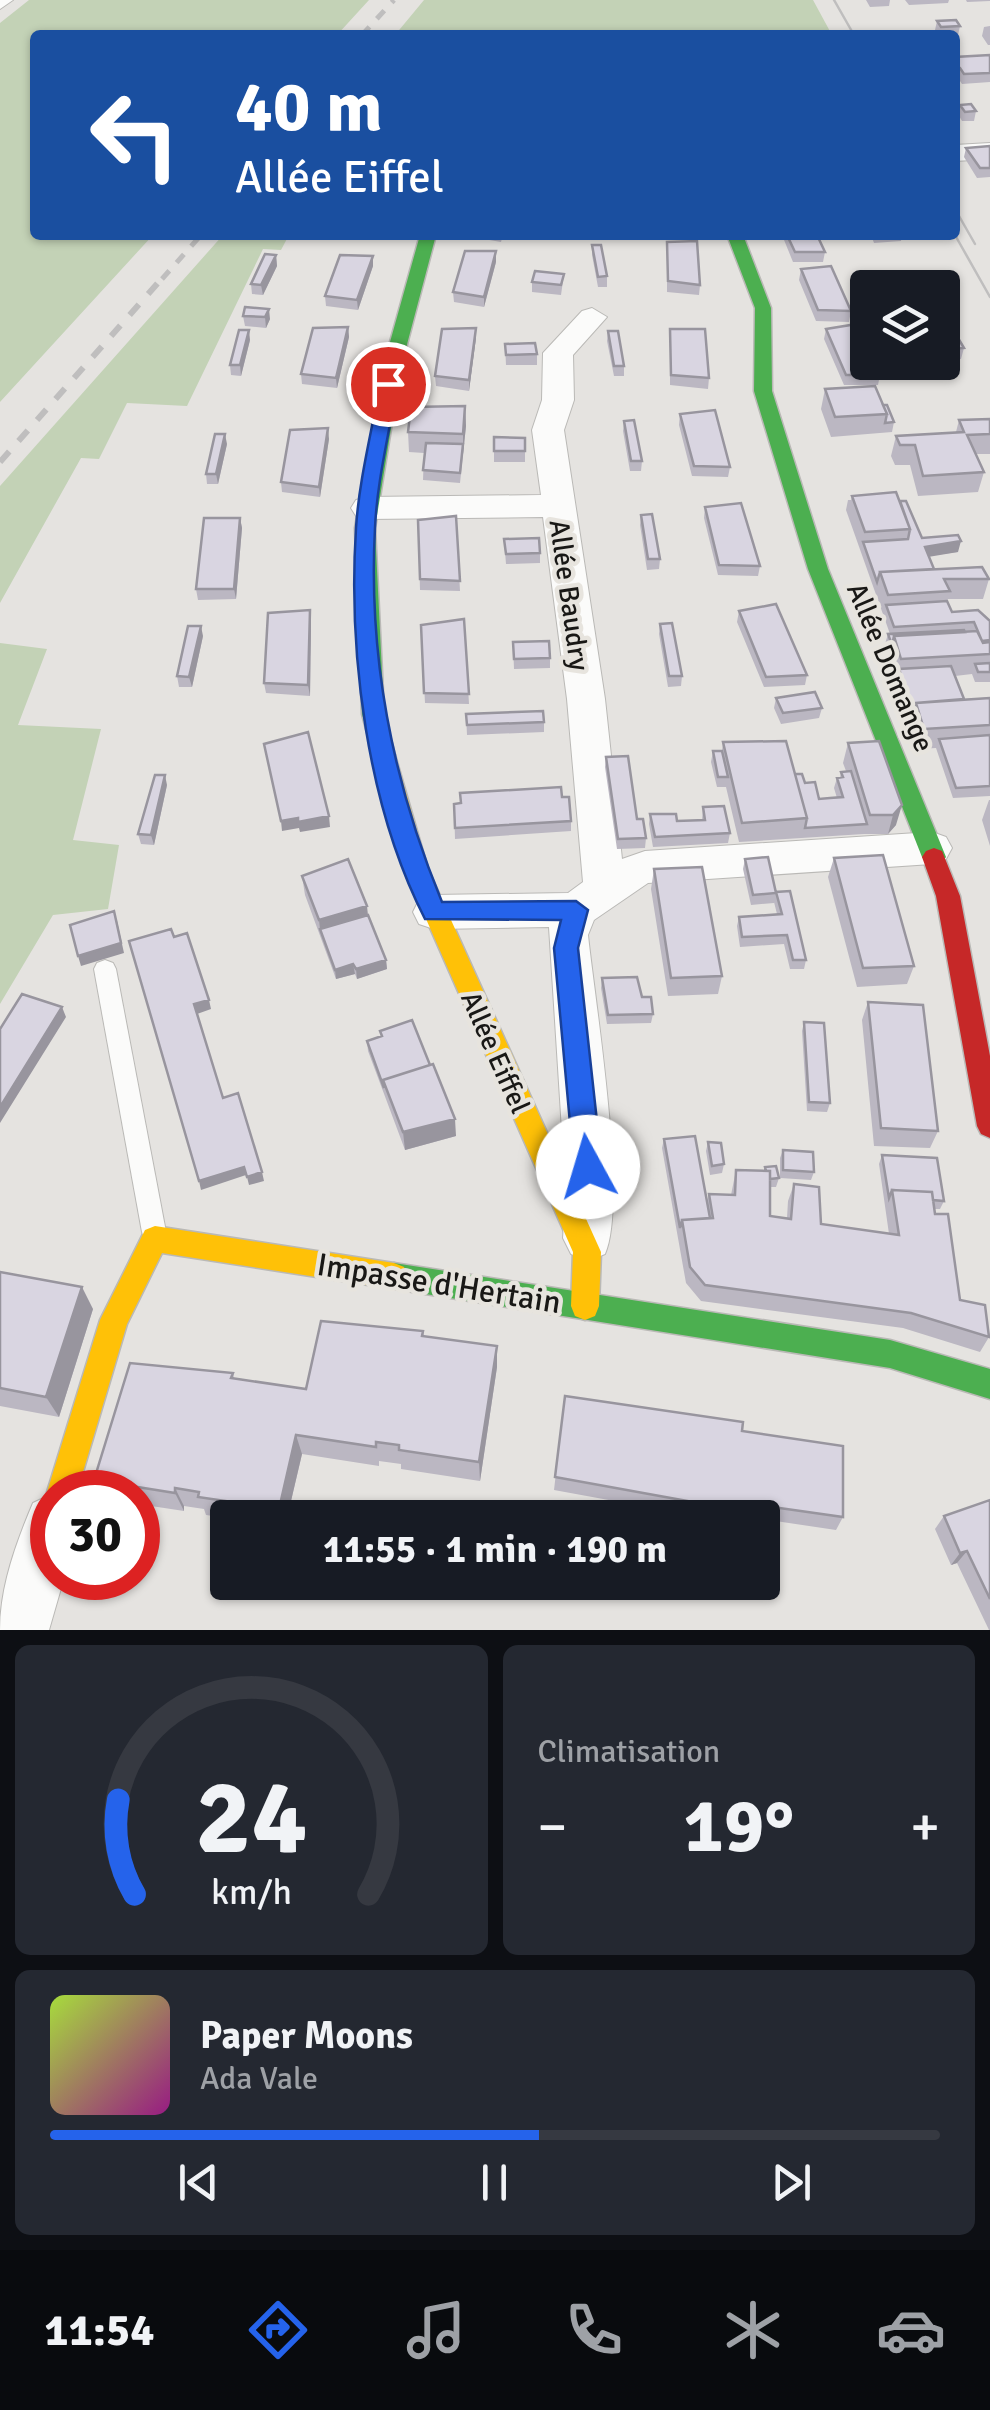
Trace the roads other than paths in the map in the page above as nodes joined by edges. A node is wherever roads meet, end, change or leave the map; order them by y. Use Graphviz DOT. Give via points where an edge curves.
graph roads {
  1 [pos="990,151"];
  2 [pos="960,153"];
  3 [pos="427,240"];
  4 [pos="737,240"];
  5 [pos="592,316"];
  6 [pos="557,506"];
  7 [pos="368,508"];
  8 [pos="932,848"];
  9 [pos="590,899"];
  10 [pos="434,912"];
  11 [pos="105,969"];
  12 [pos="990,1126"];
  13 [pos="156,1239"];
  14 [pos="587,1252"];
  15 [pos="585,1306"];
  16 [pos="990,1384"];
  17 [pos="69,1470"];
  18 [pos="30,1596"];
  19 [pos="20,1630"];
  1 -- 2 [label="street"];
  3 -- 7 [label="street, Allée Eiffel" via="392,367"];
  4 -- 8 [label="street, Allée Domange" via="763,308 763,390 818,569"];
  5 -- 6 [label="street, Allée Baudry" via="556,361 558,400 548,430"];
  6 -- 7 [label="street"];
  6 -- 9 [label="street, Allée Baudry" via="586,699"];
  7 -- 10 [label="street, Allée Eiffel" via="374,714 408,848"];
  8 -- 9 [label="street" via="644,867"];
  8 -- 12 [label="street, Allée Domange" via="956,925"];
  9 -- 10 [label="street"];
  9 -- 14 [label="street, Allée Baudry" via="566,948 588,1167"];
  10 -- 14 [label="street, Allée Eiffel"];
  11 -- 13 [label="lane"];
  13 -- 15 [label="street, Impasse d'Hertain"];
  13 -- 17 [label="street" via="114,1320"];
  14 -- 15 [label="street, Allée Eiffel"];
  15 -- 16 [label="street, Impasse d'Hertain" via="890,1354"];
  18 -- 19 [label="street"];
}
